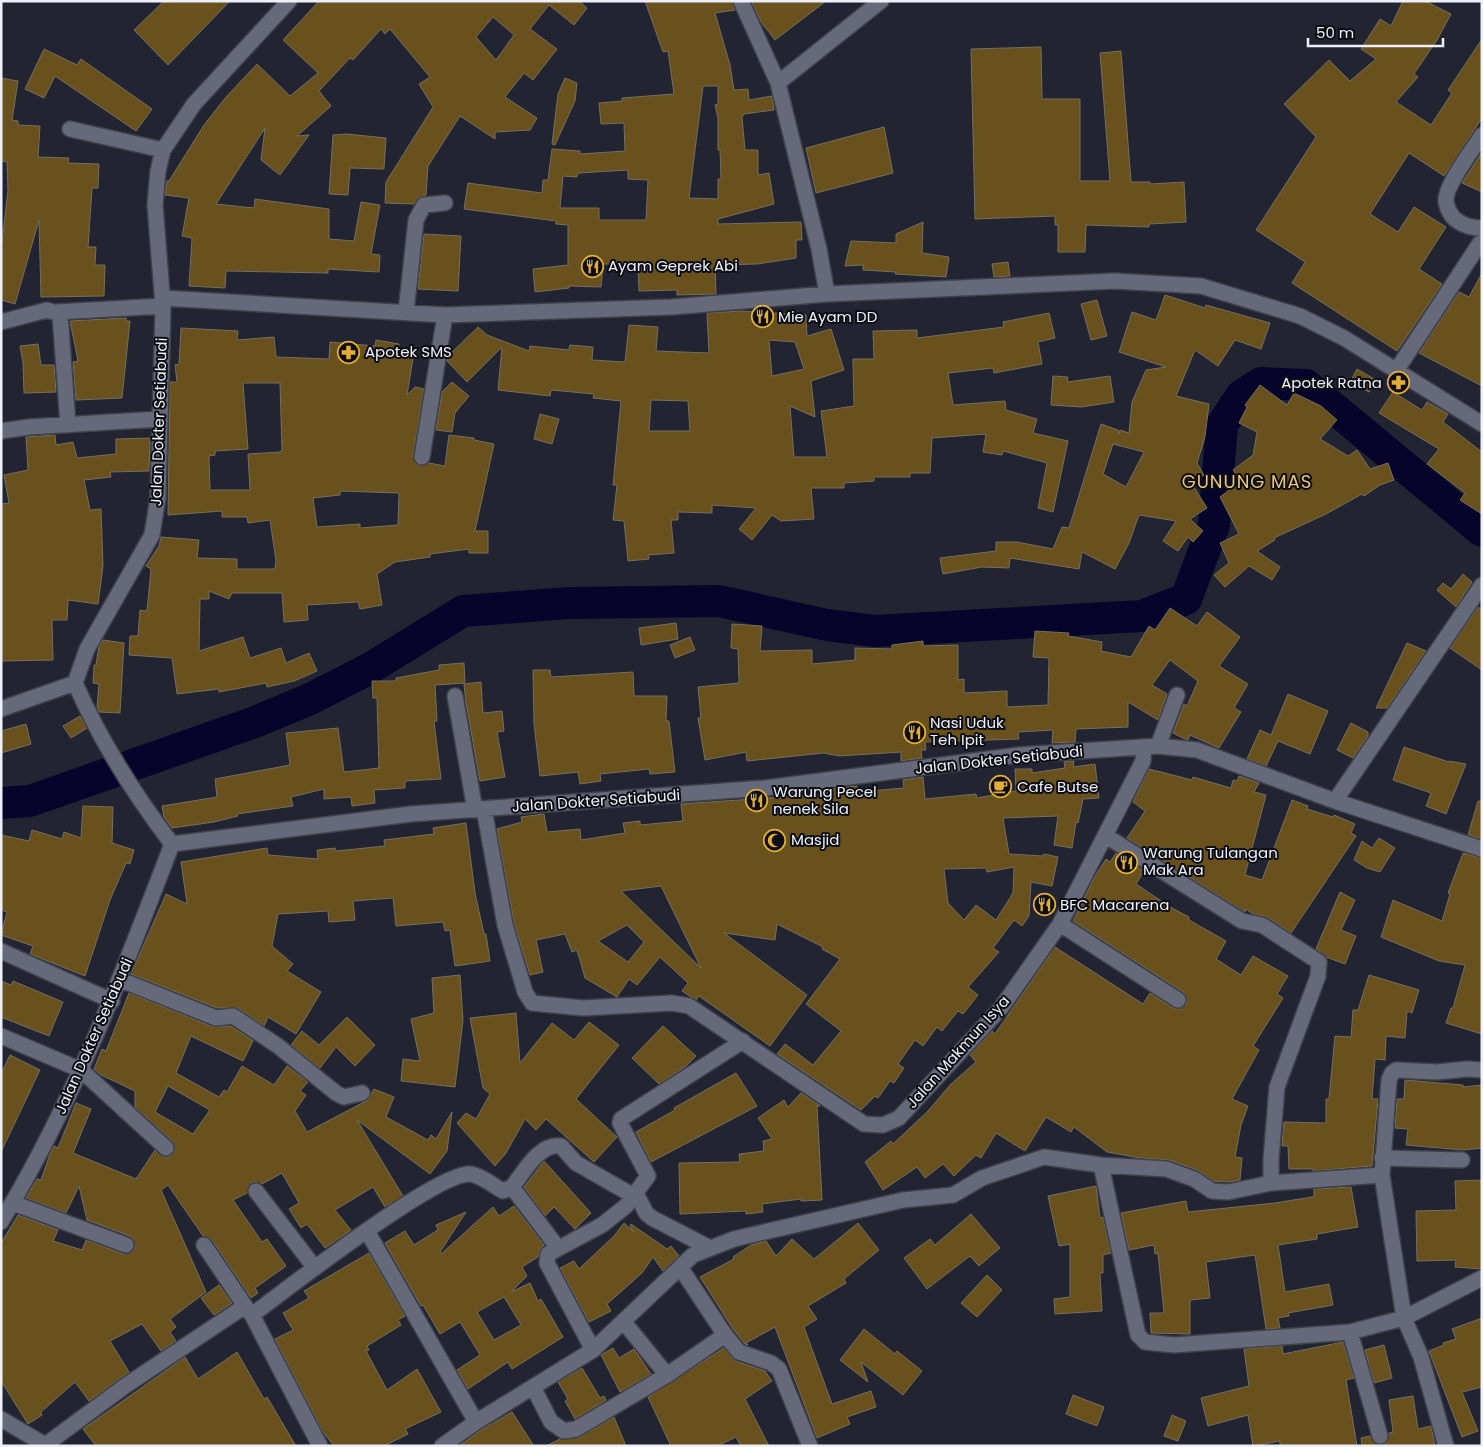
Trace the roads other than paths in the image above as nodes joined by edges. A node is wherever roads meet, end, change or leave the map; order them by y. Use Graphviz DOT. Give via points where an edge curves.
graph roads {
  1 [pos="289,1"];
  2 [pos="740,1"];
  3 [pos="881,1"];
  4 [pos="778,82"];
  5 [pos="70,129"];
  6 [pos="1482,135"];
  7 [pos="162,150"];
  8 [pos="445,203"];
  9 [pos="1481,235"];
  10 [pos="827,294"];
  11 [pos="163,302"];
  12 [pos="57,312"];
  13 [pos="406,312"];
  14 [pos="446,315"];
  15 [pos="1,322"];
  16 [pos="1396,371"];
  17 [pos="160,420"];
  18 [pos="1482,424"];
  19 [pos="68,425"];
  20 [pos="1,431"];
  21 [pos="422,457"];
  22 [pos="1482,585"];
  23 [pos="75,683"];
  24 [pos="1176,695"];
  25 [pos="455,696"];
  26 [pos="1,709"];
  27 [pos="1151,747"];
  28 [pos="1335,801"];
  29 [pos="480,809"];
  30 [pos="1106,836"];
  31 [pos="172,844"];
  32 [pos="1482,849"];
  33 [pos="1060,924"];
  34 [pos="1,951"];
  35 [pos="121,980"];
  36 [pos="1178,1000"];
  37 [pos="112,1001"];
  38 [pos="1,1036"];
  39 [pos="743,1041"];
  40 [pos="81,1070"];
  41 [pos="1482,1070"];
  42 [pos="362,1093"];
  43 [pos="166,1148"];
  44 [pos="1382,1158"];
  45 [pos="1462,1160"];
  46 [pos="1101,1165"];
  47 [pos="1382,1175"];
  48 [pos="1271,1183"];
  49 [pos="512,1187"];
  50 [pos="256,1191"];
  51 [pos="634,1195"];
  52 [pos="13,1203"];
  53 [pos="1,1222"];
  54 [pos="367,1231"];
  55 [pos="126,1245"];
  56 [pos="204,1245"];
  57 [pos="558,1248"];
  58 [pos="710,1248"];
  59 [pos="680,1267"];
  60 [pos="315,1268"];
  61 [pos="1482,1278"];
  62 [pos="248,1310"];
  63 [pos="1404,1318"];
  64 [pos="623,1321"];
  65 [pos="1350,1332"];
  66 [pos="725,1335"];
  67 [pos="593,1350"];
  68 [pos="667,1376"];
  69 [pos="533,1387"];
  70 [pos="1,1419"];
  71 [pos="476,1422"];
  72 [pos="1380,1436"];
  73 [pos="45,1445"];
  74 [pos="808,1445"];
  75 [pos="320,1446"];
  76 [pos="442,1446"];
  77 [pos="1446,1446"];
  1 -- 7 [label="street, Jalan Dokter Setiabudi" via="194,104"];
  2 -- 4 [label="street"];
  3 -- 4 [label="street"];
  4 -- 10 [label="street"];
  5 -- 7 [label="street"];
  6 -- 9 [label="street" via="1449,189 1446,200 1451,216"];
  7 -- 11 [label="street, Jalan Dokter Setiabudi" via="155,205"];
  8 -- 13 [label="street" via="424,205 416,220"];
  9 -- 16 [label="street"];
  10 -- 14 [label="street" via="672,308"];
  10 -- 16 [label="street" via="1115,281 1201,286 1300,316 1344,338"];
  11 -- 12 [label="street"];
  11 -- 13 [label="street"];
  11 -- 17 [label="street, Jalan Dokter Setiabudi"];
  12 -- 15 [label="street" via="47,310"];
  12 -- 19 [label="street" via="60,314"];
  13 -- 14 [label="street"];
  14 -- 21 [label="street"];
  16 -- 18 [label="street"];
  17 -- 19 [label="street"];
  17 -- 23 [label="street, Jalan Dokter Setiabudi" via="158,497 152,535 87,649"];
  19 -- 20 [label="street"];
  22 -- 28 [label="street"];
  23 -- 26 [label="street"];
  23 -- 31 [label="street" via="93,723 149,814"];
  24 -- 27 [label="street, Jalan Makmun Isya"];
  25 -- 29 [label="street"];
  27 -- 28 [label="street, Jalan Dokter Setiabudi" via="1197,750"];
  27 -- 29 [label="street, Jalan Dokter Setiabudi" via="1019,755 765,788"];
  27 -- 30 [label="street, Jalan Makmun Isya"];
  28 -- 32 [label="street, Jalan Dokter Setiabudi"];
  29 -- 31 [label="street, Jalan Dokter Setiabudi" via="411,814"];
  29 -- 39 [label="street, Jalan Makmun Isya" via="505,925 525,992 532,1003 583,1008 672,1003 689,1006"];
  30 -- 33 [label="street, Jalan Makmun Isya"];
  30 -- 48 [label="street" via="1242,921 1262,925 1319,962 1318,976 1278,1087"];
  31 -- 35 [label="street, Jalan Dokter Setiabudi"];
  33 -- 36 [label="street"];
  33 -- 39 [label="street, Jalan Makmun Isya" via="1001,1008 899,1118 883,1125 864,1124"];
  34 -- 37 [label="street"];
  35 -- 37 [label="street, Jalan Dokter Setiabudi"];
  35 -- 42 [label="street" via="216,1018 233,1016 278,1046 336,1093 344,1097"];
  37 -- 40 [label="street, Jalan Dokter Setiabudi"];
  38 -- 40 [label="street"];
  39 -- 51 [label="street" via="621,1119 620,1123 648,1176"];
  40 -- 43 [label="street"];
  40 -- 52 [label="street, Jalan Dokter Setiabudi"];
  41 -- 44 [label="street" via="1396,1070 1392,1073"];
  44 -- 45 [label="street"];
  44 -- 47 [label="street"];
  46 -- 48 [label="street" via="1166,1169 1194,1178 1212,1191 1228,1192"];
  46 -- 58 [label="street" via="1044,1157 982,1178 953,1195 903,1200 734,1239"];
  46 -- 65 [label="street" via="1125,1285 1138,1336 1144,1342 1174,1345"];
  47 -- 48 [label="street"];
  47 -- 63 [label="street"];
  49 -- 51 [label="street" via="544,1149 555,1145 561,1146 576,1163"];
  49 -- 54 [label="street" via="503,1191 471,1174 458,1176"];
  49 -- 57 [label="street"];
  50 -- 60 [label="street"];
  51 -- 57 [label="street" via="626,1206 602,1225"];
  51 -- 58 [label="street" via="646,1214"];
  52 -- 53 [label="street, Jalan Dokter Setiabudi"];
  52 -- 55 [label="street"];
  54 -- 60 [label="street"];
  54 -- 71 [label="street"];
  56 -- 62 [label="street"];
  57 -- 67 [label="street" via="548,1254 547,1263"];
  58 -- 59 [label="street" via="693,1255"];
  59 -- 64 [label="street"];
  59 -- 66 [label="street"];
  60 -- 62 [label="street"];
  61 -- 63 [label="street"];
  62 -- 73 [label="street" via="125,1386"];
  62 -- 75 [label="street"];
  63 -- 65 [label="street"];
  63 -- 77 [label="street" via="1421,1357"];
  64 -- 67 [label="street"];
  64 -- 68 [label="street"];
  65 -- 72 [label="street"];
  66 -- 68 [label="street"];
  66 -- 74 [label="street" via="740,1352 771,1363 779,1370"];
  67 -- 69 [label="street"];
  68 -- 69 [label="street" via="576,1429 564,1431 552,1422"];
  69 -- 71 [label="street"];
  70 -- 73 [label="street"];
  71 -- 76 [label="street"];
}
